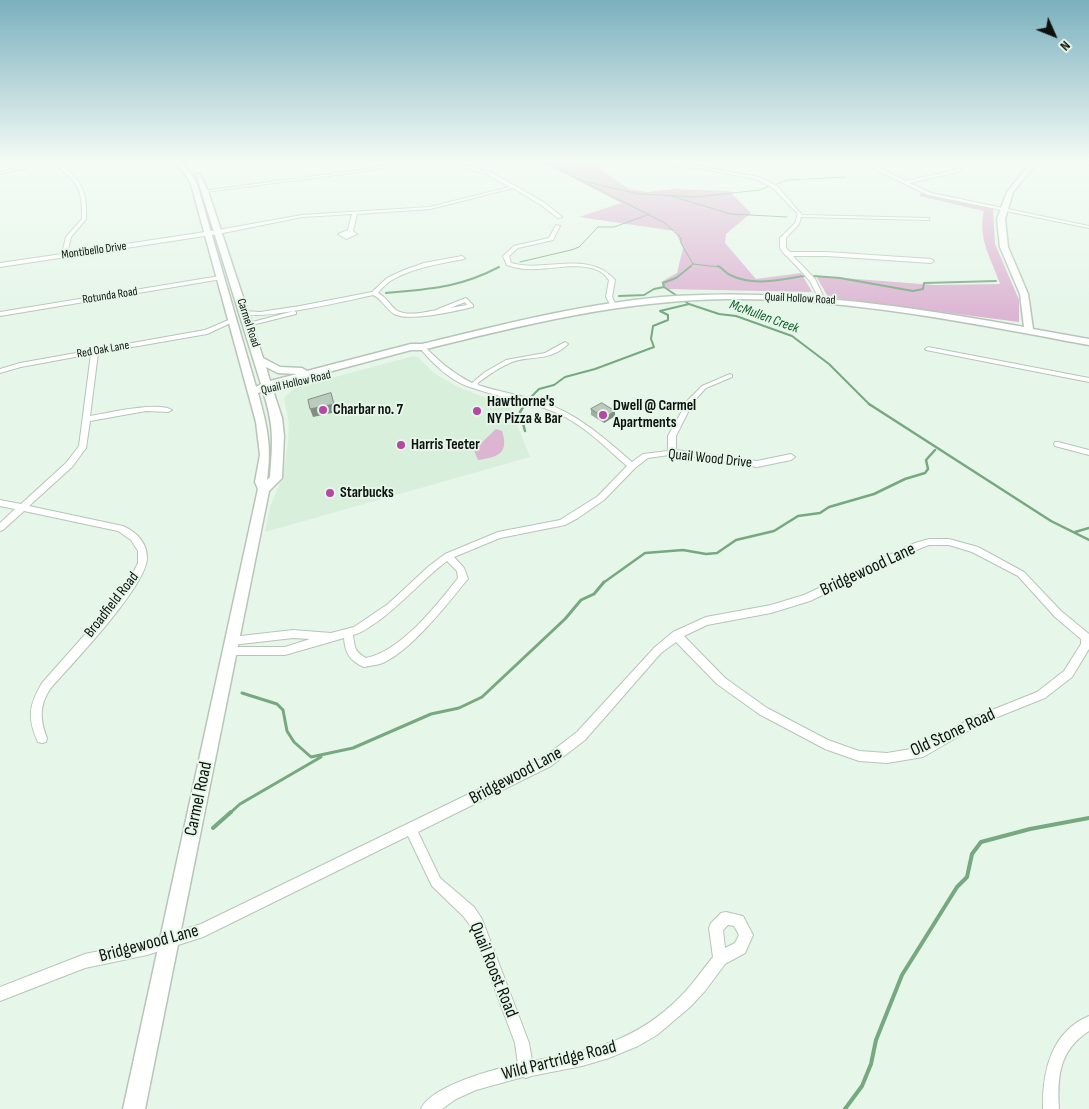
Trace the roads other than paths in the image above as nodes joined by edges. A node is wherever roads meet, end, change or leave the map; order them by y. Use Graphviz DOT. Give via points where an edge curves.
graph roads {
  1 [pos="84,212"];
  2 [pos="202,212"];
  3 [pos="212,212"];
  4 [pos="355,212"];
  5 [pos="360,212"];
  6 [pos="552,212"];
  7 [pos="798,212"];
  8 [pos="1003,212"];
  9 [pos="1028,212"];
  10 [pos="800,216"];
  11 [pos="560,217"];
  12 [pos="927,219"];
  13 [pos="558,226"];
  14 [pos="1089,226"];
  15 [pos="350,230"];
  16 [pos="218,232"];
  17 [pos="209,234"];
  18 [pos="787,254"];
  19 [pos="64,255"];
  20 [pos="462,258"];
  21 [pos="932,261"];
  22 [pos="0,265"];
  23 [pos="220,278"];
  24 [pos="374,293"];
  25 [pos="822,300"];
  26 [pos="320,302"];
  27 [pos="613,306"];
  28 [pos="440,310"];
  29 [pos="244,313"];
  30 [pos="0,314"];
  31 [pos="232,321"];
  32 [pos="248,324"];
  33 [pos="207,332"];
  34 [pos="1029,332"];
  35 [pos="235,335"];
  36 [pos="1089,342"];
  37 [pos="565,344"];
  38 [pos="422,347"];
  39 [pos="928,349"];
  40 [pos="96,352"];
  41 [pos="260,360"];
  42 [pos="0,371"];
  43 [pos="317,371"];
  44 [pos="730,376"];
  45 [pos="1089,380"];
  46 [pos="474,387"];
  47 [pos="268,388"];
  48 [pos="252,392"];
  49 [pos="168,410"];
  50 [pos="88,419"];
  51 [pos="1058,444"];
  52 [pos="672,452"];
  53 [pos="1089,453"];
  54 [pos="791,456"];
  55 [pos="632,466"];
  56 [pos="264,489"];
  57 [pos="0,502"];
  58 [pos="23,507"];
  59 [pos="0,528"];
  60 [pos="448,556"];
  61 [pos="348,634"];
  62 [pos="676,635"];
  63 [pos="333,637"];
  64 [pos="1087,639"];
  65 [pos="231,646"];
  66 [pos="42,738"];
  67 [pos="411,829"];
  68 [pos="169,942"];
  69 [pos="720,957"];
  70 [pos="0,994"];
  71 [pos="1089,1023"];
  72 [pos="526,1070"];
  73 [pos="134,1109"];
  74 [pos="429,1109"];
  75 [pos="1051,1109"];
  1 -- 19 [label="street" via="84,219 69,237"];
  2 -- 17 [label="main road, Carmel Road"];
  3 -- 16 [label="main road, Carmel Road"];
  4 -- 5 [label="street, Montibello Drive"];
  4 -- 15 [label="street"];
  4 -- 16 [label="street, Montibello Drive" via="302,216"];
  6 -- 11 [label="street"];
  7 -- 10 [label="street"];
  8 -- 34 [label="main road" via="1003,241 1024,294"];
  9 -- 14 [label="street"];
  10 -- 12 [label="street"];
  10 -- 18 [label="street" via="782,241"];
  13 -- 27 [label="street" via="551,239 511,249 506,256 509,264 596,269 612,280 609,297"];
  16 -- 17 [label="street, Montibello Drive"];
  16 -- 29 [label="main road, Carmel Road"];
  17 -- 19 [label="street, Montibello Drive"];
  17 -- 23 [label="main road, Carmel Road"];
  18 -- 21 [label="street" via="820,253"];
  18 -- 25 [label="street" via="810,276"];
  19 -- 22 [label="street, Montibello Drive"];
  20 -- 24 [label="street" via="406,271 389,279"];
  23 -- 30 [label="street, Rotunda Road"];
  23 -- 31 [label="main road, Carmel Road"];
  24 -- 26 [label="street"];
  24 -- 28 [label="street" via="400,314"];
  25 -- 27 [label="main road, Quail Hollow Road" via="700,298"];
  25 -- 34 [label="main road, Quail Hollow Road" via="911,310"];
  26 -- 29 [label="street" via="276,311"];
  26 -- 32 [label="street" via="277,318"];
  27 -- 38 [label="main road, Quail Hollow Road"];
  29 -- 32 [label="main road, Carmel Road"];
  31 -- 32 [label="main road"];
  31 -- 33 [label="street, Red Oak Lane"];
  31 -- 35 [label="main road, Carmel Road"];
  32 -- 41 [label="main road, Carmel Road"];
  33 -- 35 [label="street, Red Oak Lane" via="223,331"];
  33 -- 40 [label="street, Red Oak Lane"];
  34 -- 36 [label="main road, Quail Hollow Road"];
  35 -- 48 [label="main road, Carmel Road"];
  37 -- 46 [label="street" via="552,353 503,364 487,375 483,384"];
  38 -- 43 [label="main road, Quail Hollow Road" via="410,347"];
  38 -- 46 [label="street" via="446,372"];
  38 -- 47 [label="main road, Quail Hollow Road" via="399,357"];
  39 -- 45 [label="street"];
  40 -- 42 [label="street, Red Oak Lane"];
  40 -- 50 [label="street"];
  41 -- 43 [label="main road" via="271,368 285,371"];
  41 -- 47 [label="main road, Carmel Road"];
  43 -- 47 [label="main road, Quail Hollow Road"];
  44 -- 52 [label="street" via="704,387 690,401 672,436"];
  46 -- 55 [label="street" via="561,412 587,428"];
  47 -- 48 [label="main road, Quail Hollow Road"];
  47 -- 56 [label="main road, Carmel Road" via="277,418 278,457 276,478"];
  48 -- 56 [label="main road, Carmel Road" via="264,434 266,455 261,482"];
  49 -- 50 [label="street" via="146,409"];
  50 -- 58 [label="street" via="85,440 76,457"];
  51 -- 53 [label="street"];
  52 -- 54 [label="street, Quail Wood Drive" via="747,464"];
  52 -- 55 [label="street, Quail Wood Drive" via="646,456"];
  55 -- 60 [label="street, Quail Wood Drive" via="601,498 562,522 498,534"];
  56 -- 65 [label="main road, Carmel Road"];
  57 -- 58 [label="street, Broadfield Road"];
  58 -- 59 [label="street"];
  58 -- 66 [label="street, Broadfield Road" via="120,528 140,543 143,557 138,576 131,586 43,690 34,715"];
  60 -- 61 [label="street, Quail Wood Drive" via="380,616"];
  60 -- 61 [label="street" via="462,570 463,579 395,652 370,662 358,660"];
  61 -- 63 [label="street, Quail Wood Drive"];
  62 -- 64 [label="street, Bridgewood Lane" via="706,621 790,604 918,545 941,542 975,549 1021,574 1058,614"];
  62 -- 64 [label="street, Old Stone Road" via="721,681 763,711 832,747 859,756 887,758 919,753 976,721 1041,695 1068,674"];
  62 -- 67 [label="street, Bridgewood Lane" via="658,650 569,748"];
  63 -- 65 [label="street, Quail Wood Drive" via="293,634"];
  63 -- 65 [label="street, Quail Wood Drive" via="285,651"];
  65 -- 68 [label="main road, Carmel Road"];
  67 -- 68 [label="street, Bridgewood Lane" via="203,930"];
  67 -- 72 [label="street, Quail Roost Road" via="436,882 469,912 476,924 522,1044"];
  68 -- 70 [label="street, Bridgewood Lane" via="85,962"];
  68 -- 73 [label="main road, Carmel Road"];
  69 -- 72 [label="street, Wild Partridge Road" via="700,985 659,1026 613,1050"];
  71 -- 75 [label="street" via="1064,1042 1057,1054 1050,1092"];
  72 -- 74 [label="street, Wild Partridge Road" via="456,1090"];
}
